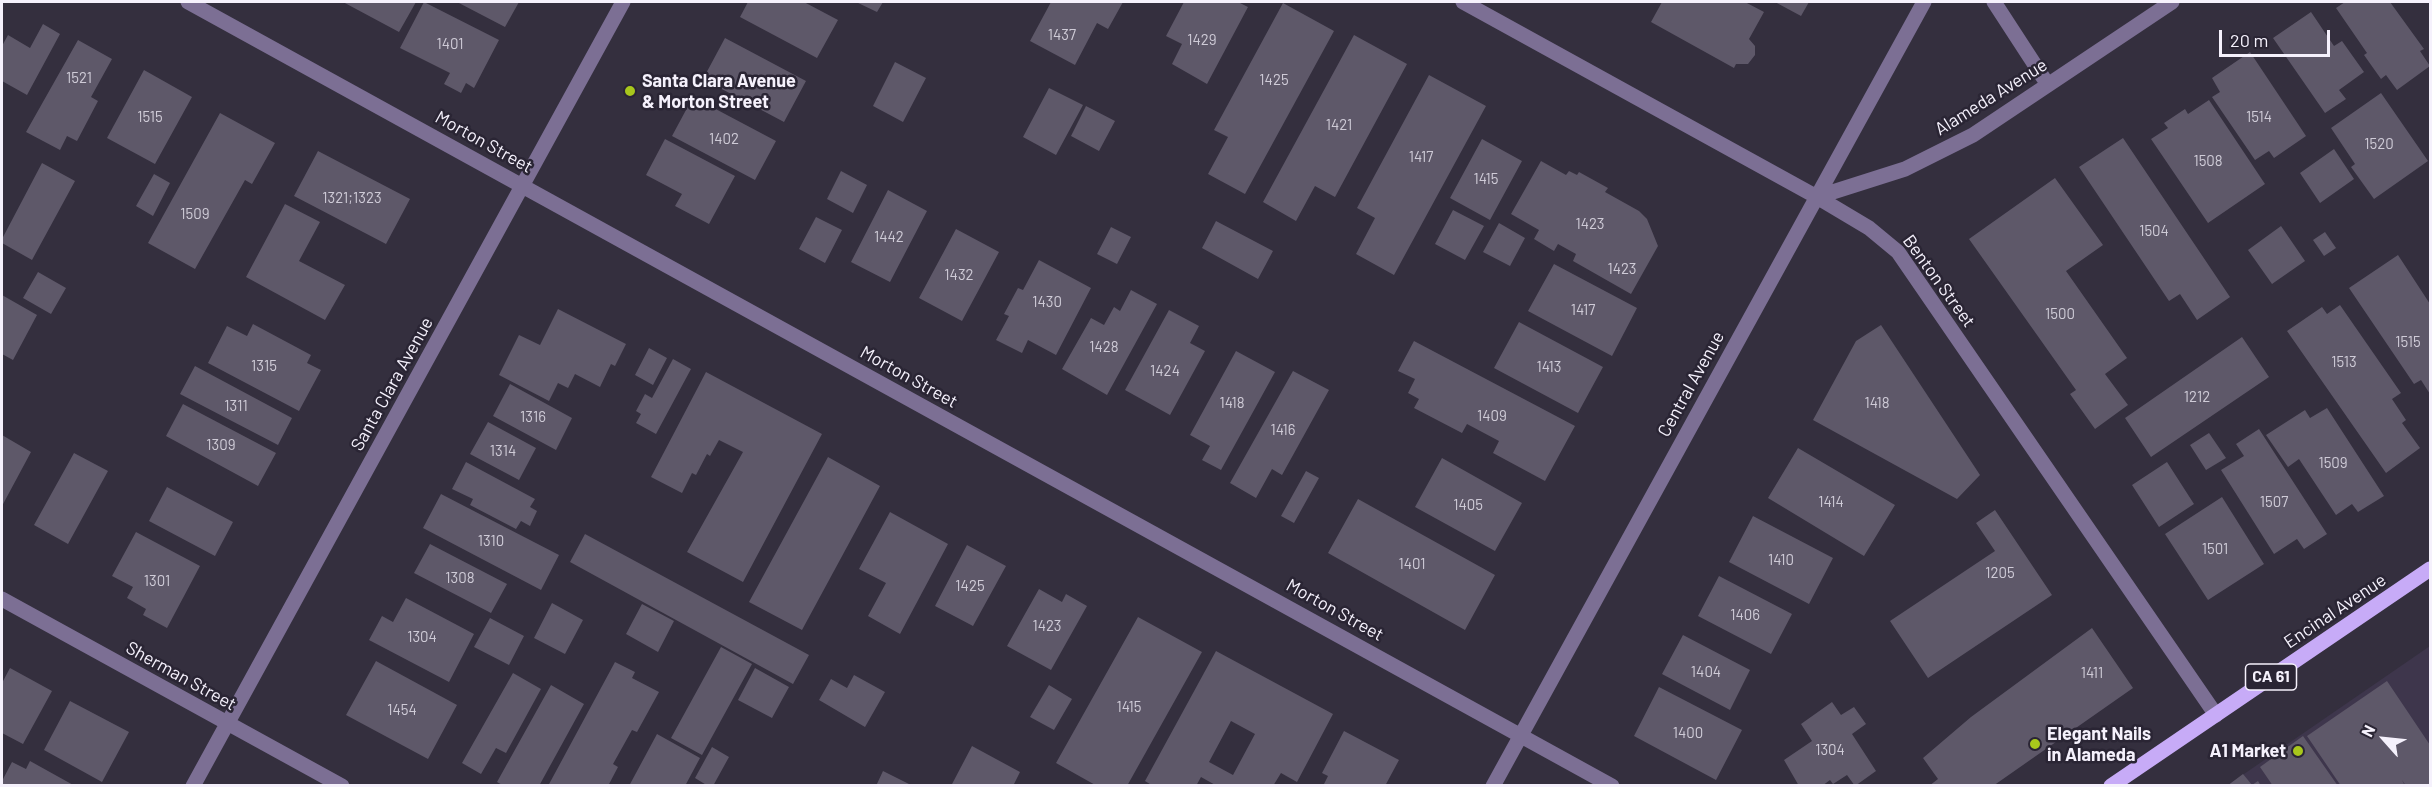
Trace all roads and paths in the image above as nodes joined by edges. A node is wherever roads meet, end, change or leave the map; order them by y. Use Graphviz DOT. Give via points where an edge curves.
graph roads {
  1 [pos="188,2"];
  2 [pos="623,2"];
  3 [pos="1463,2"];
  4 [pos="1924,2"];
  5 [pos="1994,2"];
  6 [pos="2172,2"];
  7 [pos="2048,85"];
  8 [pos="524,187"];
  9 [pos="1817,197"];
  10 [pos="2430,569"];
  11 [pos="2,599"];
  12 [pos="2216,715"];
  13 [pos="228,724"];
  14 [pos="1521,735"];
  15 [pos="194,786"];
  16 [pos="342,786"];
  17 [pos="1493,786"];
  18 [pos="1612,786"];
  19 [pos="2111,786"];
  1 -- 8 [label="street, Morton Street"];
  2 -- 8 [label="street, Santa Clara Avenue"];
  3 -- 9 [label="street, Benton Street"];
  4 -- 9 [label="street, Central Avenue"];
  5 -- 7 [label="street"];
  6 -- 7 [label="street, Alameda Avenue"];
  7 -- 9 [label="street, Alameda Avenue" via="1980,130 1905,169"];
  8 -- 13 [label="street, Santa Clara Avenue"];
  8 -- 14 [label="street, Morton Street"];
  9 -- 12 [label="street, Benton Street" via="1869,228 1898,252"];
  9 -- 14 [label="street, Central Avenue"];
  10 -- 12 [label="main road, Encinal Avenue / CA 61"];
  11 -- 13 [label="street, Sherman Street"];
  12 -- 19 [label="main road, Encinal Avenue / CA 61"];
  13 -- 15 [label="street, Santa Clara Avenue"];
  13 -- 16 [label="street, Sherman Street"];
  14 -- 17 [label="street, Central Avenue"];
  14 -- 18 [label="street, Morton Street"];
}
